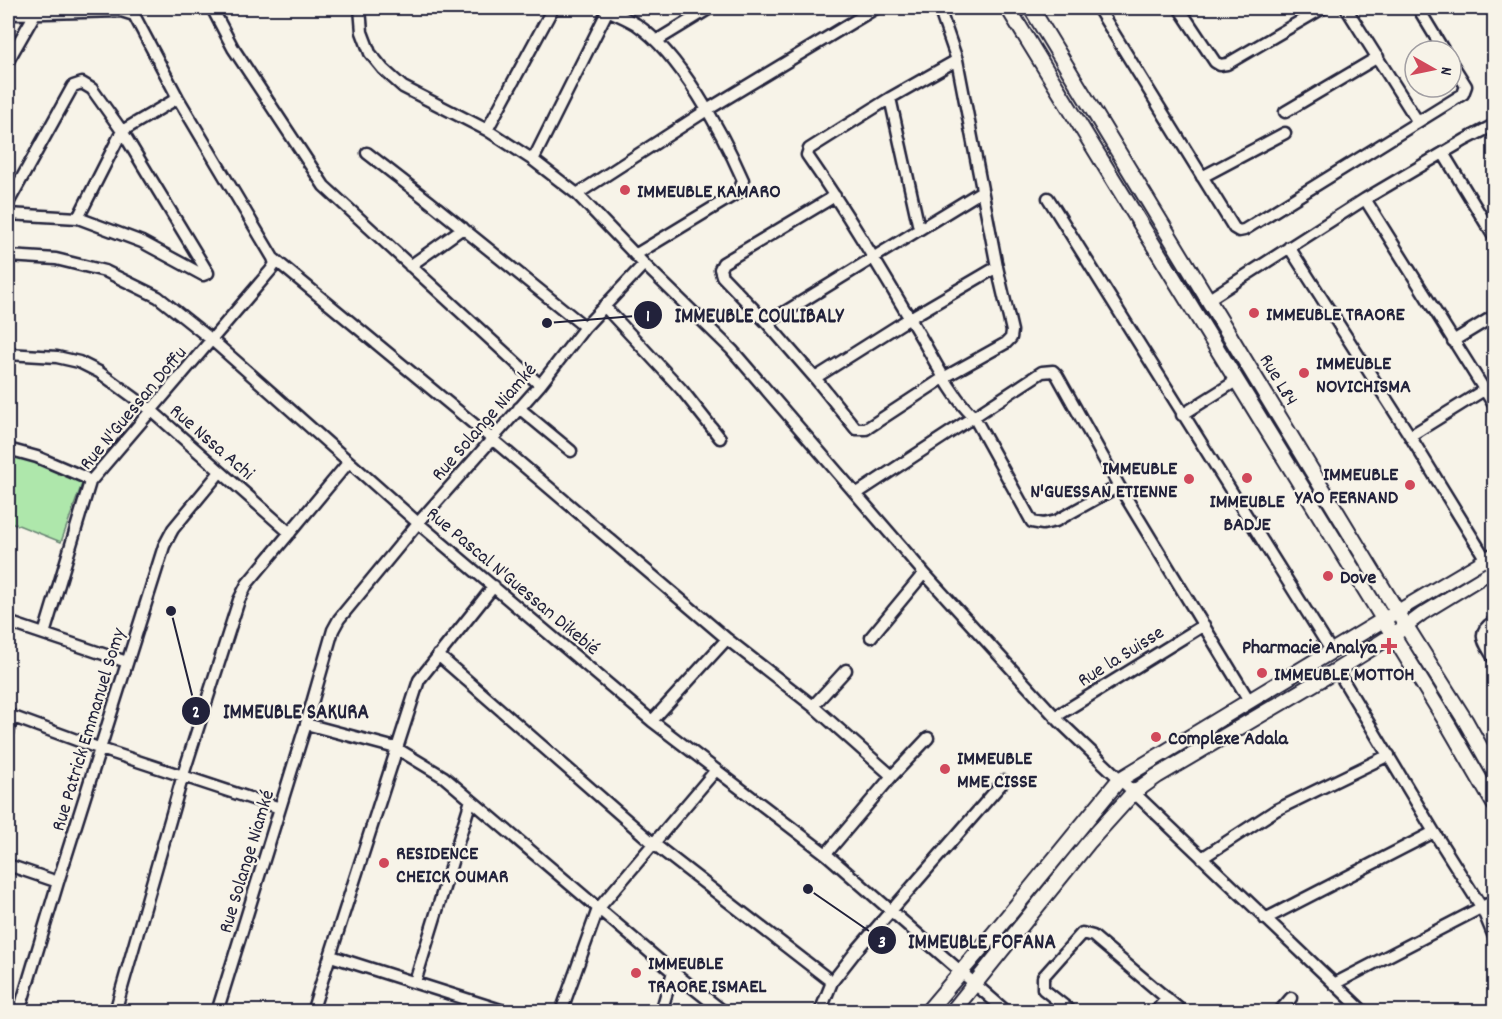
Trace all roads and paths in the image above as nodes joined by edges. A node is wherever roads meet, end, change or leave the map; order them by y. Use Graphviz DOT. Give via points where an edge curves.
graph roads {
  1 [pos="212,8"];
  2 [pos="360,8"];
  3 [pos="553,8"];
  4 [pos="608,8"];
  5 [pos="710,8"];
  6 [pos="876,8"];
  7 [pos="939,8"];
  8 [pos="1008,8"];
  9 [pos="1031,8"];
  10 [pos="1098,8"];
  11 [pos="1179,8"];
  12 [pos="1323,8"];
  13 [pos="1346,8"];
  14 [pos="1418,8"];
  15 [pos="30,11"];
  16 [pos="8,14"];
  17 [pos="1437,39"];
  18 [pos="656,41"];
  19 [pos="1378,57"];
  20 [pos="957,60"];
  21 [pos="8,61"];
  22 [pos="178,98"];
  23 [pos="890,98"];
  24 [pos="1452,99"];
  25 [pos="708,110"];
  26 [pos="1285,112"];
  27 [pos="1418,122"];
  28 [pos="1494,125"];
  29 [pos="122,130"];
  30 [pos="487,130"];
  31 [pos="1285,133"];
  32 [pos="367,153"];
  33 [pos="1443,153"];
  34 [pos="533,160"];
  35 [pos="1203,177"];
  36 [pos="981,191"];
  37 [pos="577,194"];
  38 [pos="835,196"];
  39 [pos="1048,198"];
  40 [pos="1365,200"];
  41 [pos="8,203"];
  42 [pos="8,214"];
  43 [pos="78,218"];
  44 [pos="463,228"];
  45 [pos="919,228"];
  46 [pos="1494,237"];
  47 [pos="1289,247"];
  48 [pos="635,255"];
  49 [pos="8,256"];
  50 [pos="873,256"];
  51 [pos="273,258"];
  52 [pos="644,264"];
  53 [pos="410,266"];
  54 [pos="997,267"];
  55 [pos="1194,274"];
  56 [pos="1177,284"];
  57 [pos="1209,299"];
  58 [pos="604,306"];
  59 [pos="1494,316"];
  60 [pos="910,318"];
  61 [pos="767,323"];
  62 [pos="585,327"];
  63 [pos="212,340"];
  64 [pos="1454,341"];
  65 [pos="8,354"];
  66 [pos="945,377"];
  67 [pos="815,378"];
  68 [pos="1236,381"];
  69 [pos="540,385"];
  70 [pos="1484,390"];
  71 [pos="1494,405"];
  72 [pos="519,408"];
  73 [pos="151,410"];
  74 [pos="1182,415"];
  75 [pos="974,417"];
  76 [pos="1410,436"];
  77 [pos="720,438"];
  78 [pos="492,439"];
  79 [pos="8,449"];
  80 [pos="571,451"];
  81 [pos="348,463"];
  82 [pos="220,472"];
  83 [pos="90,482"];
  84 [pos="1119,486"];
  85 [pos="856,494"];
  86 [pos="417,524"];
  87 [pos="290,533"];
  88 [pos="1490,557"];
  89 [pos="1494,570"];
  90 [pos="924,573"];
  91 [pos="494,586"];
  92 [pos="1398,611"];
  93 [pos="1383,620"];
  94 [pos="1494,621"];
  95 [pos="8,622"];
  96 [pos="1204,625"];
  97 [pos="1406,626"];
  98 [pos="44,634"];
  99 [pos="1392,635"];
  100 [pos="871,638"];
  101 [pos="727,639"];
  102 [pos="1332,652"];
  103 [pos="438,655"];
  104 [pos="1494,659"];
  105 [pos="127,662"];
  106 [pos="846,670"];
  107 [pos="1338,670"];
  108 [pos="1250,702"];
  109 [pos="813,706"];
  110 [pos="10,716"];
  111 [pos="1055,717"];
  112 [pos="652,721"];
  113 [pos="306,724"];
  114 [pos="8,733"];
  115 [pos="928,738"];
  116 [pos="396,748"];
  117 [pos="101,749"];
  118 [pos="1389,755"];
  119 [pos="1493,766"];
  120 [pos="716,770"];
  121 [pos="183,775"];
  122 [pos="892,776"];
  123 [pos="1119,780"];
  124 [pos="1004,781"];
  125 [pos="1133,793"];
  126 [pos="471,800"];
  127 [pos="1494,804"];
  128 [pos="280,808"];
  129 [pos="1434,831"];
  130 [pos="654,844"];
  131 [pos="826,854"];
  132 [pos="1202,858"];
  133 [pos="8,865"];
  134 [pos="58,882"];
  135 [pos="1494,901"];
  136 [pos="1482,908"];
  137 [pos="598,909"];
  138 [pos="892,910"];
  139 [pos="1265,919"];
  140 [pos="1494,937"];
  141 [pos="331,956"];
  142 [pos="962,971"];
  143 [pos="673,972"];
  144 [pos="415,982"];
  145 [pos="832,982"];
  146 [pos="975,983"];
  147 [pos="1334,984"];
  148 [pos="1167,998"];
  149 [pos="1291,998"];
  150 [pos="720,1010"];
  151 [pos="19,1011"];
  152 [pos="115,1011"];
  153 [pos="217,1011"];
  154 [pos="312,1011"];
  155 [pos="507,1011"];
  156 [pos="561,1011"];
  157 [pos="661,1011"];
  158 [pos="820,1011"];
  159 [pos="927,1011"];
  160 [pos="952,1011"];
  161 [pos="1007,1011"];
  162 [pos="1071,1011"];
  163 [pos="1155,1011"];
  164 [pos="1183,1011"];
  165 [pos="1279,1011"];
  166 [pos="1364,1011"];
  1 -- 53 [label="street" via="313,173"];
  2 -- 30 [label="street" via="366,43 383,69 403,87"];
  3 -- 30 [label="street"];
  4 -- 18 [label="street"];
  4 -- 34 [label="street"];
  5 -- 18 [label="street"];
  6 -- 25 [label="street"];
  7 -- 20 [label="street"];
  8 -- 56 [label="main road, Rue L84"];
  9 -- 55 [label="main road, Rue L84"];
  10 -- 35 [label="street"];
  11 -- 12 [label="street" via="1220,65"];
  13 -- 19 [label="street"];
  14 -- 17 [label="street"];
  15 -- 16 [label="street"];
  15 -- 21 [label="street"];
  15 -- 22 [label="street" via="121,11 134,15"];
  18 -- 25 [label="street"];
  19 -- 26 [label="street"];
  19 -- 27 [label="street"];
  20 -- 23 [label="street"];
  20 -- 36 [label="street"];
  22 -- 29 [label="street"];
  22 -- 51 [label="street"];
  23 -- 38 [label="street" via="809,149 807,154"];
  23 -- 45 [label="street"];
  24 -- 27 [label="street"];
  25 -- 37 [label="street"];
  25 -- 48 [label="street" via="743,180 739,192"];
  27 -- 35 [label="street" via="1244,230 1234,228"];
  28 -- 33 [label="street"];
  29 -- 41 [label="street" via="92,90 82,83 73,86"];
  29 -- 43 [label="street"];
  29 -- 43 [label="street" via="208,273 203,275 142,242"];
  30 -- 34 [label="street"];
  31 -- 35 [label="street"];
  32 -- 44 [label="street"];
  33 -- 40 [label="street"];
  33 -- 46 [label="street"];
  34 -- 37 [label="street"];
  36 -- 45 [label="street"];
  36 -- 54 [label="street"];
  37 -- 48 [label="street"];
  38 -- 50 [label="street"];
  38 -- 61 [label="street" via="723,263 722,276"];
  39 -- 74 [label="street"];
  40 -- 47 [label="street"];
  40 -- 64 [label="street"];
  42 -- 43 [label="street"];
  44 -- 53 [label="street"];
  44 -- 62 [label="street"];
  45 -- 50 [label="street"];
  47 -- 57 [label="street"];
  47 -- 76 [label="street"];
  48 -- 52 [label="street"];
  49 -- 63 [label="street, Rue Pascal N'Guessan Dikebié" via="56,259 105,271 158,297"];
  50 -- 60 [label="street"];
  50 -- 61 [label="street"];
  51 -- 63 [label="street, Rue N'Guessan Doffu" via="271,270"];
  51 -- 78 [label="street"];
  52 -- 58 [label="street, Rue Solange Niamké"];
  52 -- 85 [label="street" via="732,350"];
  53 -- 69 [label="street"];
  54 -- 60 [label="street"];
  54 -- 66 [label="street" via="1011,338"];
  55 -- 56 [label="main road"];
  55 -- 57 [label="main road, Rue L84"];
  56 -- 68 [label="main road, Rue L84"];
  57 -- 92 [label="main road, Rue L84"];
  58 -- 62 [label="street, Rue Solange Niamké"];
  58 -- 77 [label="street" via="682,390"];
  59 -- 64 [label="street"];
  60 -- 66 [label="street"];
  60 -- 67 [label="street"];
  61 -- 67 [label="street"];
  62 -- 69 [label="street, Rue Solange Niamké"];
  63 -- 73 [label="street, Rue N'Guessan Doffu"];
  63 -- 81 [label="street, Rue Pascal N'Guessan Dikebié"];
  64 -- 70 [label="street"];
  65 -- 73 [label="street, Rue Nssa Achi" via="79,362"];
  66 -- 67 [label="street" via="861,430 856,429"];
  66 -- 75 [label="street"];
  68 -- 74 [label="street"];
  68 -- 93 [label="main road, Rue L84"];
  69 -- 72 [label="street, Rue Solange Niamké"];
  70 -- 71 [label="street"];
  70 -- 76 [label="street"];
  72 -- 78 [label="street, Rue Solange Niamké"];
  72 -- 80 [label="street"];
  73 -- 82 [label="street, Rue Nssa Achi"];
  73 -- 83 [label="street, Rue N'Guessan Doffu"];
  74 -- 102 [label="street"];
  75 -- 84 [label="street" via="1032,522 1056,521"];
  75 -- 84 [label="street" via="1042,372 1053,371"];
  75 -- 85 [label="street"];
  76 -- 88 [label="street"];
  78 -- 86 [label="street, Rue Solange Niamké"];
  78 -- 101 [label="street"];
  79 -- 83 [label="street" via="37,457"];
  81 -- 86 [label="street, Rue Pascal N'Guessan Dikebié"];
  81 -- 87 [label="street"];
  82 -- 87 [label="street, Rue Nssa Achi"];
  82 -- 105 [label="street, Rue Patrick Emmanuel Somy" via="173,529 164,546"];
  83 -- 98 [label="street, Rue N'Guessan Doffu"];
  84 -- 96 [label="street"];
  85 -- 90 [label="street"];
  86 -- 91 [label="street, Rue Pascal N'Guessan Dikebié"];
  86 -- 113 [label="street, Rue Solange Niamké" via="333,630"];
  87 -- 121 [label="street" via="247,584 239,600"];
  88 -- 89 [label="street"];
  88 -- 92 [label="street"];
  89 -- 97 [label="street"];
  90 -- 100 [label="street"];
  90 -- 111 [label="street"];
  91 -- 103 [label="street"];
  91 -- 112 [label="street, Rue Pascal N'Guessan Dikebié"];
  92 -- 93 [label="main road"];
  92 -- 97 [label="main road, Rue L84"];
  93 -- 99 [label="main road, Rue L84"];
  93 -- 102 [label="main road"];
  94 -- 104 [label="street" via="1482,633"];
  95 -- 98 [label="street"];
  96 -- 108 [label="street"];
  96 -- 111 [label="street, Rue la Suisse"];
  97 -- 99 [label="main road"];
  97 -- 119 [label="main road, Rue L84"];
  98 -- 105 [label="street"];
  99 -- 107 [label="main road"];
  99 -- 127 [label="main road, Rue L84"];
  101 -- 109 [label="street"];
  101 -- 112 [label="street"];
  102 -- 108 [label="main road"];
  103 -- 116 [label="street" via="418,680"];
  103 -- 130 [label="street"];
  105 -- 117 [label="street, Rue Patrick Emmanuel Somy"];
  106 -- 109 [label="street"];
  107 -- 118 [label="street"];
  107 -- 125 [label="main road"];
  108 -- 123 [label="main road"];
  109 -- 122 [label="street"];
  110 -- 114 [label="street"];
  110 -- 117 [label="street"];
  111 -- 123 [label="street"];
  112 -- 120 [label="street, Rue Pascal N'Guessan Dikebié"];
  113 -- 116 [label="street"];
  113 -- 128 [label="street, Rue Solange Niamké"];
  115 -- 122 [label="street"];
  116 -- 126 [label="street" via="444,777"];
  116 -- 141 [label="street"];
  117 -- 121 [label="street"];
  117 -- 134 [label="street, Rue Patrick Emmanuel Somy"];
  118 -- 129 [label="street"];
  118 -- 132 [label="street" via="1276,810"];
  120 -- 130 [label="street"];
  120 -- 131 [label="street, Rue Pascal N'Guessan Dikebié"];
  121 -- 128 [label="street"];
  121 -- 152 [label="street"];
  122 -- 131 [label="street"];
  123 -- 125 [label="street"];
  123 -- 142 [label="main road"];
  124 -- 138 [label="street"];
  125 -- 132 [label="street"];
  125 -- 146 [label="main road"];
  126 -- 137 [label="street"];
  126 -- 144 [label="street"];
  128 -- 153 [label="street, Rue Solange Niamké"];
  129 -- 136 [label="street"];
  129 -- 139 [label="street"];
  130 -- 137 [label="street"];
  130 -- 145 [label="street"];
  131 -- 138 [label="street, Rue Pascal N'Guessan Dikebié"];
  132 -- 139 [label="street"];
  133 -- 134 [label="street"];
  134 -- 151 [label="street, Rue Patrick Emmanuel Somy"];
  135 -- 136 [label="street"];
  136 -- 140 [label="street"];
  136 -- 147 [label="street"];
  137 -- 143 [label="street"];
  137 -- 156 [label="street"];
  138 -- 142 [label="street, Rue Pascal N'Guessan Dikebié"];
  138 -- 145 [label="street"];
  139 -- 147 [label="street"];
  141 -- 144 [label="street"];
  141 -- 154 [label="street"];
  142 -- 146 [label="street, Rue Pascal N'Guessan Dikebié"];
  142 -- 159 [label="main road"];
  143 -- 150 [label="street"];
  143 -- 157 [label="street"];
  144 -- 155 [label="street"];
  145 -- 158 [label="street"];
  146 -- 160 [label="main road"];
  146 -- 161 [label="street, Rue Pascal N'Guessan Dikebié"];
  147 -- 166 [label="street"];
  148 -- 162 [label="street" via="1093,936 1082,933 1043,977 1042,984"];
  148 -- 163 [label="street"];
  148 -- 164 [label="street"];
  149 -- 165 [label="street"];
}
